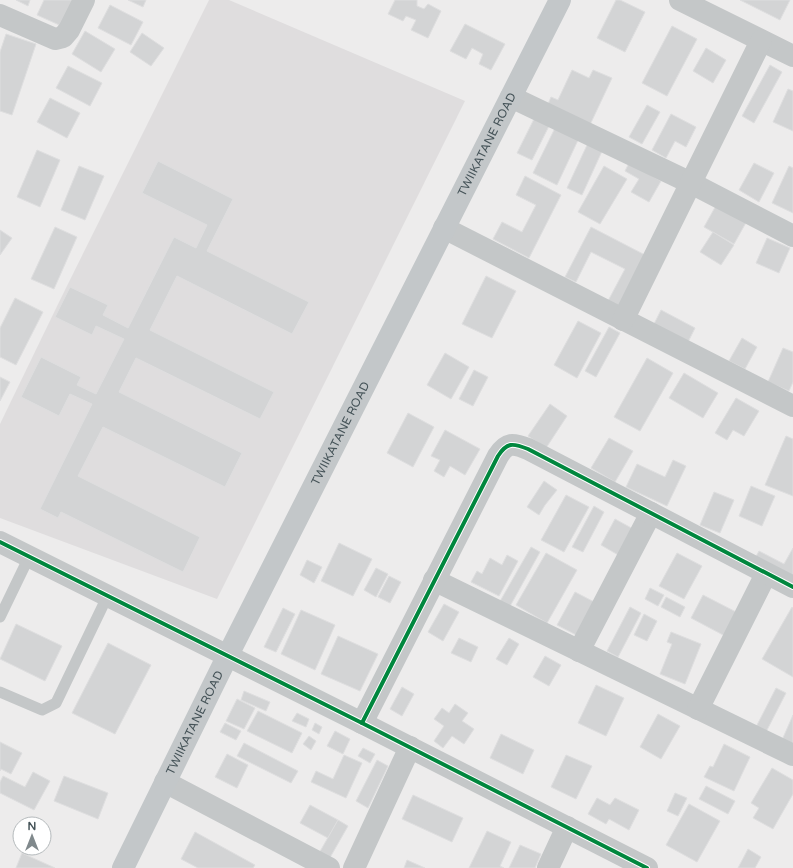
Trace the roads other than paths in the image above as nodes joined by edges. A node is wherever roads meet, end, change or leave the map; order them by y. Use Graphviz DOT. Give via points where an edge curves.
graph roads {
  1 [pos="84,0"];
  2 [pos="560,0"];
  3 [pos="682,0"];
  4 [pos="0,15"];
  5 [pos="761,41"];
  6 [pos="793,56"];
  7 [pos="511,97"];
  8 [pos="691,183"];
  9 [pos="444,228"];
  10 [pos="793,236"];
  11 [pos="623,320"];
  12 [pos="793,406"];
  13 [pos="651,513"];
  14 [pos="0,542"];
  15 [pos="29,557"];
  16 [pos="766,574"];
  17 [pos="434,580"];
  18 [pos="793,587"];
  19 [pos="108,596"];
  20 [pos="0,617"];
  21 [pos="579,651"];
  22 [pos="228,655"];
  23 [pos="0,692"];
  24 [pos="698,709"];
  25 [pos="362,722"];
  26 [pos="410,747"];
  27 [pos="793,755"];
  28 [pos="165,782"];
  29 [pos="567,827"];
  30 [pos="123,868"];
  31 [pos="329,868"];
  32 [pos="354,868"];
  33 [pos="548,868"];
  34 [pos="647,868"];
  1 -- 4 [label="street" via="69,30 63,37 55,39"];
  2 -- 7 [label="main road, TWIIKATANE ROAD"];
  3 -- 5 [label="street"];
  5 -- 6 [label="street"];
  5 -- 8 [label="street"];
  7 -- 8 [label="street"];
  7 -- 9 [label="main road, TWIIKATANE ROAD"];
  8 -- 10 [label="street"];
  8 -- 11 [label="street"];
  9 -- 11 [label="street"];
  9 -- 22 [label="main road, TWIIKATANE ROAD"];
  11 -- 12 [label="street"];
  13 -- 16 [label="street"];
  13 -- 17 [label="street" via="528,449 509,445 498,456"];
  13 -- 21 [label="street"];
  14 -- 15 [label="street"];
  15 -- 19 [label="street"];
  15 -- 20 [label="lane"];
  16 -- 18 [label="street"];
  16 -- 24 [label="street"];
  17 -- 21 [label="street"];
  17 -- 25 [label="street"];
  19 -- 22 [label="street"];
  19 -- 23 [label="lane" via="56,703 42,710"];
  21 -- 24 [label="street"];
  22 -- 25 [label="street"];
  22 -- 28 [label="main road, TWIIKATANE ROAD"];
  24 -- 27 [label="street"];
  25 -- 26 [label="street"];
  26 -- 29 [label="street"];
  26 -- 32 [label="street"];
  28 -- 30 [label="main road, TWIIKATANE ROAD"];
  28 -- 31 [label="street"];
  29 -- 33 [label="street"];
  29 -- 34 [label="street"];
}
